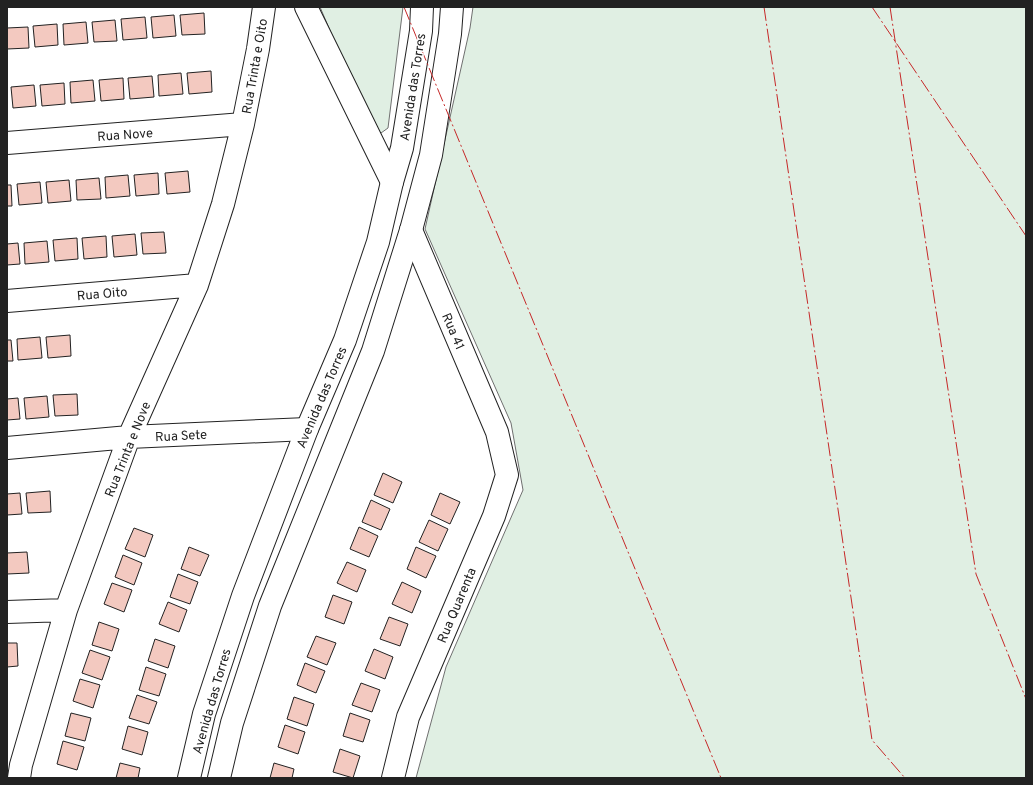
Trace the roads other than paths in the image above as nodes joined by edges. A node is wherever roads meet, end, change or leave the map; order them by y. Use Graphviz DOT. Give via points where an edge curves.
graph roads {
  1 [pos="264,7"];
  2 [pos="306,7"];
  3 [pos="422,7"];
  4 [pos="452,7"];
  5 [pos="243,124"];
  6 [pos="7,143"];
  7 [pos="392,182"];
  8 [pos="411,230"];
  9 [pos="197,285"];
  10 [pos="7,301"];
  11 [pos="307,429"];
  12 [pos="497,432"];
  13 [pos="129,437"];
  14 [pos="7,448"];
  15 [pos="66,610"];
  16 [pos="7,612"];
  17 [pos="16,770"];
  18 [pos="189,778"];
  19 [pos="219,778"];
  20 [pos="393,778"];
  1 -- 5 [label="street, Rua Trinta e Oito"];
  2 -- 7 [label="street"];
  3 -- 7 [label="street, Avenida das Torres" via="421,31 402,148"];
  4 -- 8 [label="street, Avenida das Torres" via="431,155"];
  5 -- 6 [label="street, Rua Nove"];
  5 -- 9 [label="street, Rua Trinta e Nove" via="223,204"];
  7 -- 11 [label="street, Avenida das Torres" via="378,242 345,340"];
  8 -- 12 [label="street, Rua 41"];
  8 -- 19 [label="street, Avenida das Torres" via="372,351 270,606 232,723"];
  9 -- 10 [label="street, Rua Oito"];
  9 -- 13 [label="street, Rua Trinta e Nove"];
  11 -- 13 [label="street, Rua Sete"];
  11 -- 18 [label="street, Avenida das Torres" via="243,596 204,714"];
  12 -- 20 [label="street, Rua Quarenta" via="507,475 494,516 408,718"];
  13 -- 14 [label="street, Rua Sete"];
  13 -- 15 [label="street, Rua Trinta e Nove"];
  15 -- 16 [label="street"];
  15 -- 17 [label="street, Rua Trinta e Nove"];
}
